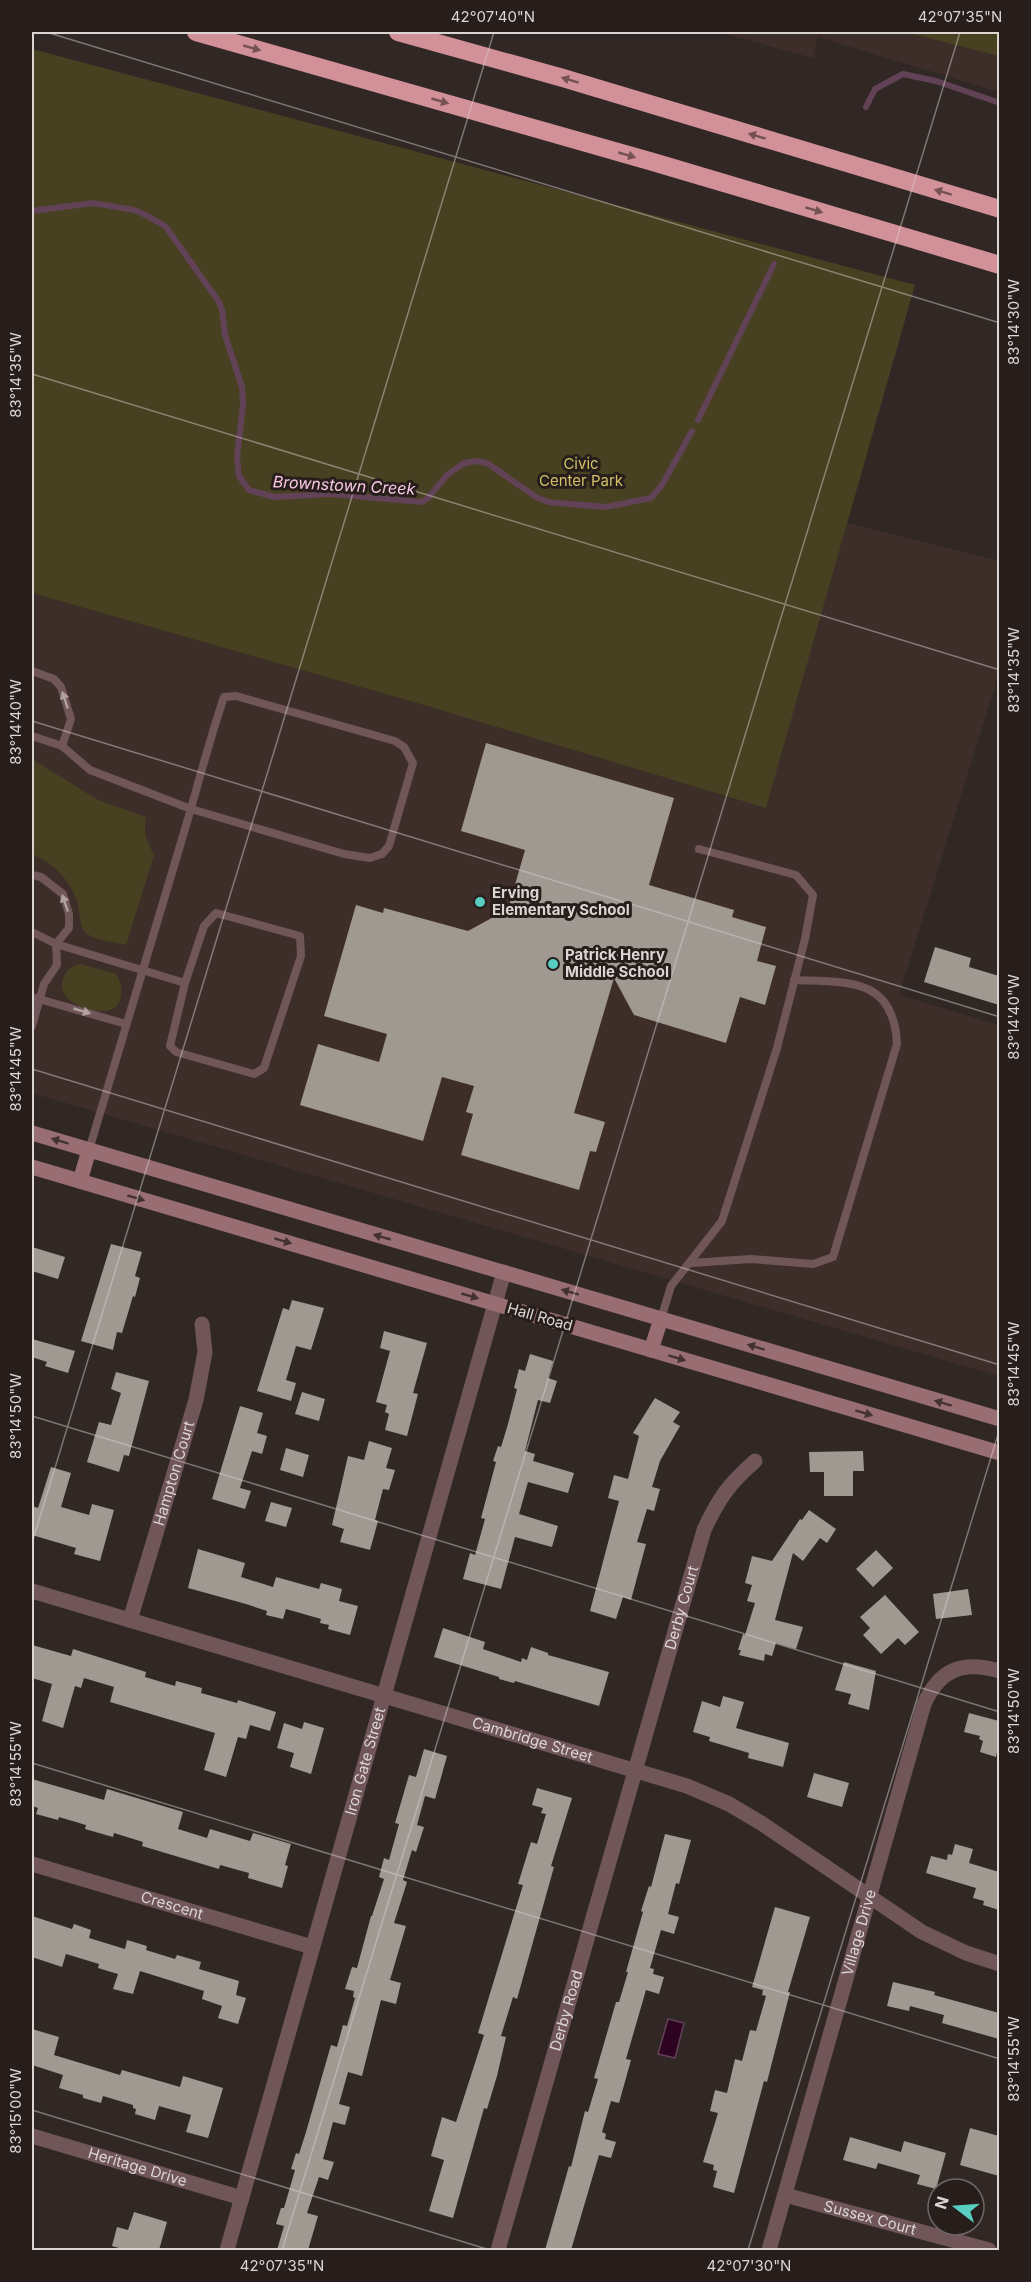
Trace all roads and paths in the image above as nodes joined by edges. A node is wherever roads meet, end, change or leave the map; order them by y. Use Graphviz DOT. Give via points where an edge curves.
graph roads {
  1 [pos="196,32"];
  2 [pos="398,32"];
  3 [pos="999,209"];
  4 [pos="999,265"];
  5 [pos="32,671"];
  6 [pos="32,736"];
  7 [pos="62,746"];
  8 [pos="191,809"];
  9 [pos="699,849"];
  10 [pos="32,875"];
  11 [pos="32,932"];
  12 [pos="56,944"];
  13 [pos="141,970"];
  14 [pos="794,980"];
  15 [pos="185,983"];
  16 [pos="35,998"];
  17 [pos="126,1024"];
  18 [pos="32,1026"];
  19 [pos="32,1133"];
  20 [pos="90,1150"];
  21 [pos="32,1167"];
  22 [pos="80,1181"];
  23 [pos="691,1263"];
  24 [pos="504,1272"];
  25 [pos="495,1304"];
  26 [pos="661,1319"];
  27 [pos="202,1324"];
  28 [pos="651,1350"];
  29 [pos="999,1419"];
  30 [pos="999,1453"];
  31 [pos="755,1461"];
  32 [pos="32,1591"];
  33 [pos="130,1620"];
  34 [pos="999,1670"];
  35 [pos="383,1695"];
  36 [pos="634,1769"];
  37 [pos="32,1864"];
  38 [pos="869,1897"];
  39 [pos="312,1947"];
  40 [pos="999,1964"];
  41 [pos="32,2136"];
  42 [pos="785,2195"];
  43 [pos="242,2198"];
  44 [pos="227,2250"];
  45 [pos="498,2250"];
  46 [pos="769,2250"];
  47 [pos="989,2250"];
  1 -- 4 [label="highway, one-way"];
  3 -- 2 [label="highway, one-way"];
  7 -- 5 [label="lane, one-way" via="71,719 61,687 54,679"];
  6 -- 7 [label="lane"];
  7 -- 8 [label="lane" via="90,770"];
  8 -- 8 [label="lane" via="224,698 236,696 395,741 404,747 413,763 389,846 382,854 370,858 344,854"];
  8 -- 13 [label="lane"];
  9 -- 14 [label="lane" via="796,875 813,895"];
  12 -- 10 [label="lane, one-way" via="69,928 63,894"];
  11 -- 12 [label="lane"];
  12 -- 13 [label="lane"];
  12 -- 16 [label="lane" via="57,965"];
  13 -- 15 [label="lane"];
  13 -- 17 [label="lane"];
  14 -- 23 [label="lane" via="777,1048 722,1221"];
  14 -- 23 [label="lane" via="853,983 877,993 896,1023 897,1044 833,1257 813,1264 751,1259"];
  15 -- 15 [label="lane" via="170,1046 176,1052 254,1074 264,1068 301,956 300,936 216,913 204,926"];
  16 -- 17 [label="lane, one-way"];
  16 -- 18 [label="lane"];
  17 -- 20 [label="lane"];
  20 -- 19 [label="street, one-way"];
  20 -- 22 [label="street"];
  24 -- 20 [label="street, one-way"];
  21 -- 22 [label="street, Hall Road"];
  22 -- 25 [label="street, Hall Road, one-way"];
  23 -- 26 [label="lane" via="671,1286"];
  24 -- 25 [label="street, Iron Gate Street"];
  26 -- 24 [label="street, one-way"];
  25 -- 28 [label="street, Hall Road"];
  25 -- 35 [label="street, Iron Gate Street"];
  26 -- 28 [label="street"];
  29 -- 26 [label="street, one-way"];
  27 -- 33 [label="street, Hampton Court" via="206,1352 196,1400"];
  28 -- 30 [label="street, Hall Road, one-way"];
  31 -- 36 [label="street, Derby Court" via="719,1499 704,1530"];
  32 -- 33 [label="street, Cambridge Street"];
  33 -- 35 [label="street, Cambridge Street"];
  34 -- 38 [label="street, Village Drive" via="982,1666 957,1668 930,1690"];
  35 -- 36 [label="street, Cambridge Street"];
  35 -- 39 [label="street, Iron Gate Street"];
  36 -- 38 [label="street, Cambridge Street" via="729,1804"];
  36 -- 45 [label="street, Derby Road"];
  37 -- 39 [label="street, Crescent"];
  38 -- 40 [label="street, Cambridge Street" via="921,1932"];
  38 -- 42 [label="street, Village Drive"];
  39 -- 43 [label="street, Iron Gate Street"];
  41 -- 43 [label="street, Heritage Drive"];
  42 -- 46 [label="street, Village Drive"];
  42 -- 47 [label="street, Sussex Court"];
  43 -- 44 [label="street, Iron Gate Street"];
}
